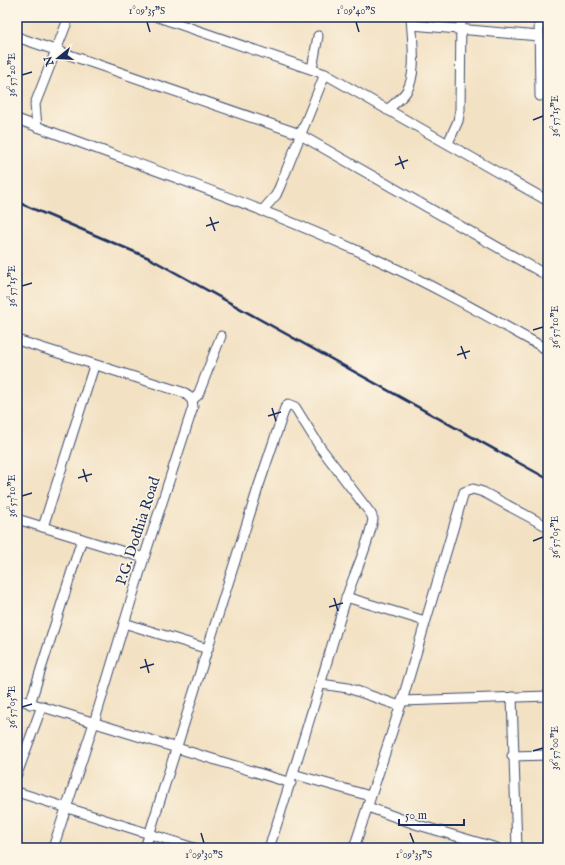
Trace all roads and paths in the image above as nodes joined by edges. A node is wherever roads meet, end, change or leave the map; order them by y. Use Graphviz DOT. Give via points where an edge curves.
graph roads {
  1 [pos="69,17"];
  2 [pos="158,17"];
  3 [pos="461,17"];
  4 [pos="539,17"];
  5 [pos="411,21"];
  6 [pos="461,29"];
  7 [pos="318,36"];
  8 [pos="539,36"];
  9 [pos="17,37"];
  10 [pos="56,50"];
  11 [pos="312,69"];
  12 [pos="325,74"];
  13 [pos="540,96"];
  14 [pos="388,110"];
  15 [pos="17,119"];
  16 [pos="37,127"];
  17 [pos="300,134"];
  18 [pos="448,143"];
  19 [pos="548,200"];
  20 [pos="262,211"];
  21 [pos="548,276"];
  22 [pos="222,336"];
  23 [pos="17,340"];
  24 [pos="548,350"];
  25 [pos="94,366"];
  26 [pos="192,400"];
  27 [pos="17,519"];
  28 [pos="43,527"];
  29 [pos="548,527"];
  30 [pos="82,539"];
  31 [pos="144,558"];
  32 [pos="346,597"];
  33 [pos="425,621"];
  34 [pos="124,623"];
  35 [pos="208,649"];
  36 [pos="320,684"];
  37 [pos="548,691"];
  38 [pos="548,696"];
  39 [pos="512,697"];
  40 [pos="17,699"];
  41 [pos="30,704"];
  42 [pos="401,704"];
  43 [pos="42,706"];
  44 [pos="94,723"];
  45 [pos="177,750"];
  46 [pos="548,755"];
  47 [pos="512,756"];
  48 [pos="17,774"];
  49 [pos="292,779"];
  50 [pos="17,792"];
  51 [pos="370,796"];
  52 [pos="67,807"];
  53 [pos="368,807"];
  54 [pos="150,834"];
  55 [pos="53,848"];
  56 [pos="145,848"];
  57 [pos="194,848"];
  58 [pos="269,848"];
  59 [pos="354,848"];
  60 [pos="497,848"];
  61 [pos="516,848"];
  1 -- 10 [label="street"];
  2 -- 11 [label="street"];
  3 -- 6 [label="street"];
  4 -- 8 [label="street"];
  5 -- 6 [label="street"];
  5 -- 14 [label="street" via="412,78 407,91"];
  6 -- 8 [label="street"];
  6 -- 18 [label="street" via="460,110"];
  7 -- 11 [label="street"];
  8 -- 13 [label="street"];
  9 -- 10 [label="street"];
  10 -- 16 [label="street" via="36,104"];
  10 -- 17 [label="street"];
  11 -- 12 [label="street"];
  12 -- 14 [label="street"];
  12 -- 17 [label="street"];
  14 -- 18 [label="street"];
  15 -- 16 [label="street"];
  16 -- 20 [label="street" via="180,178"];
  17 -- 20 [label="street" via="276,195"];
  17 -- 21 [label="street"];
  18 -- 19 [label="street"];
  20 -- 24 [label="street" via="369,255 453,296"];
  22 -- 26 [label="street" via="198,395"];
  23 -- 25 [label="street"];
  25 -- 26 [label="street" via="185,393"];
  25 -- 28 [label="street"];
  26 -- 31 [label="street, P.G. Dodhia Road" via="193,407"];
  27 -- 28 [label="street"];
  28 -- 30 [label="street"];
  29 -- 33 [label="street" via="484,492 466,490"];
  30 -- 31 [label="street"];
  30 -- 41 [label="street"];
  31 -- 34 [label="street, P.G. Dodhia Road"];
  32 -- 33 [label="street"];
  32 -- 35 [label="street" via="372,525 372,516 320,447 295,407 288,404 258,488"];
  32 -- 36 [label="street"];
  33 -- 42 [label="street"];
  34 -- 35 [label="street"];
  34 -- 44 [label="street, P.G. Dodhia Road"];
  35 -- 45 [label="street"];
  36 -- 42 [label="street" via="348,688"];
  36 -- 49 [label="street"];
  37 -- 38 [label="street"];
  38 -- 39 [label="street"];
  39 -- 42 [label="street"];
  39 -- 47 [label="street"];
  40 -- 41 [label="street"];
  41 -- 43 [label="street"];
  42 -- 51 [label="street"];
  43 -- 44 [label="street"];
  43 -- 48 [label="street"];
  44 -- 45 [label="street"];
  44 -- 52 [label="street, P.G. Dodhia Road"];
  45 -- 49 [label="street"];
  45 -- 54 [label="street"];
  46 -- 47 [label="street"];
  47 -- 61 [label="street"];
  49 -- 51 [label="street"];
  49 -- 58 [label="street"];
  50 -- 52 [label="street"];
  51 -- 53 [label="street"];
  52 -- 54 [label="street"];
  52 -- 55 [label="street, P.G. Dodhia Road"];
  53 -- 59 [label="street"];
  53 -- 60 [label="street"];
  54 -- 56 [label="street"];
  54 -- 57 [label="street"];
}
